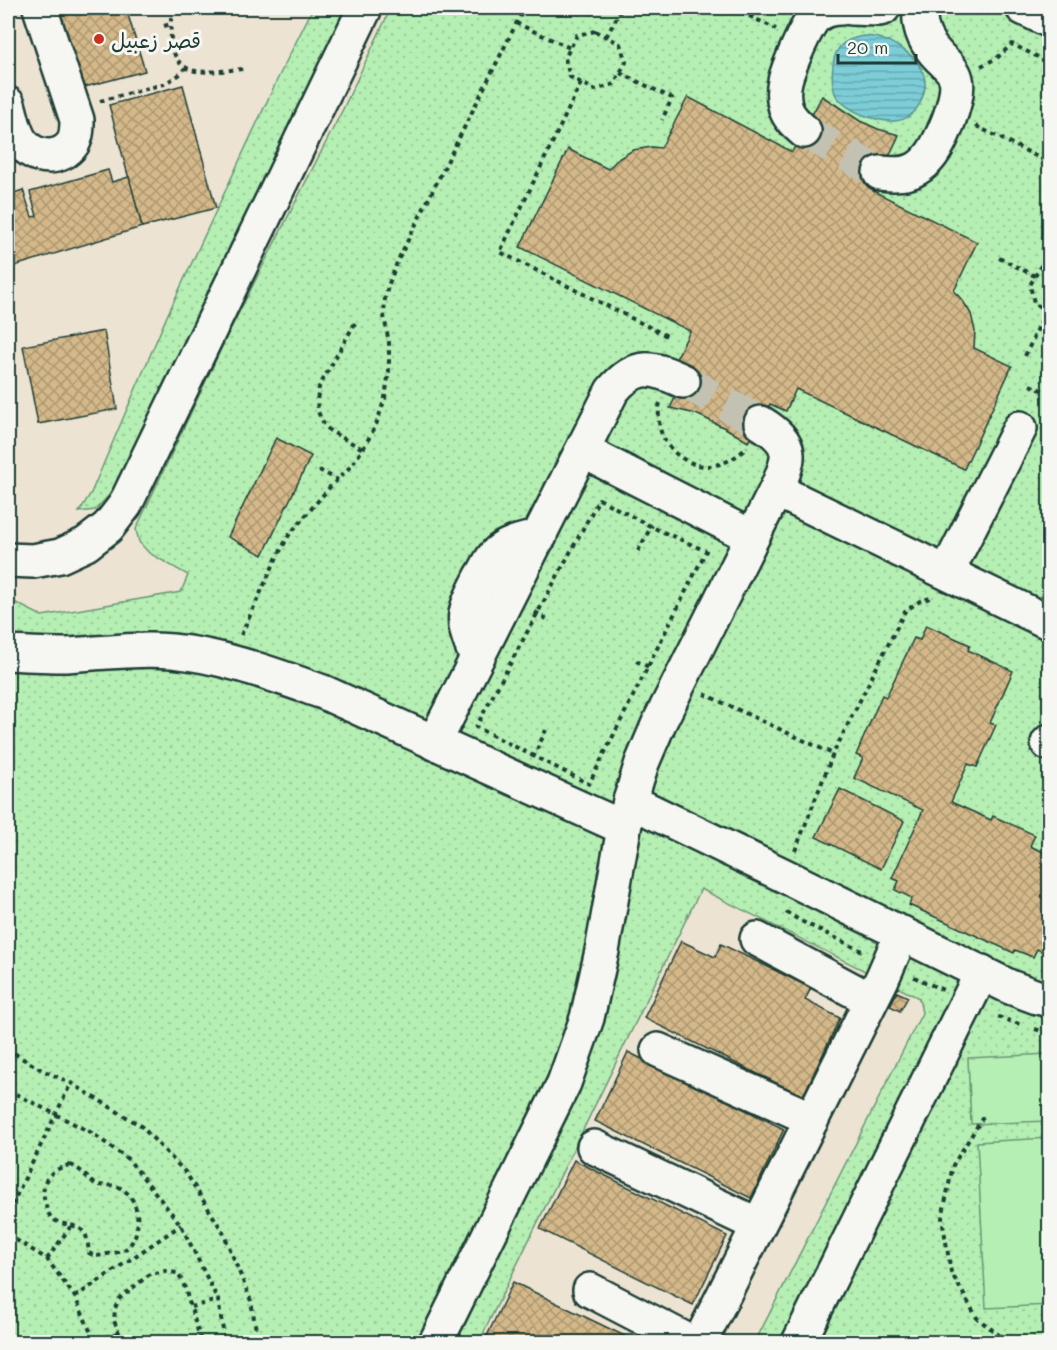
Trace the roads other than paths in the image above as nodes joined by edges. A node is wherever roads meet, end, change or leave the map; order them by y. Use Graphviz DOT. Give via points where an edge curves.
graph roads {
  1 [pos="40,8"];
  2 [pos="365,8"];
  3 [pos="841,8"];
  4 [pos="851,8"];
  5 [pos="883,8"];
  6 [pos="920,8"];
  7 [pos="1023,8"];
  8 [pos="1049,20"];
  9 [pos="8,104"];
  10 [pos="804,130"];
  11 [pos="880,173"];
  12 [pos="678,379"];
  13 [pos="762,423"];
  14 [pos="1020,428"];
  15 [pos="583,451"];
  16 [pos="776,490"];
  17 [pos="752,537"];
  18 [pos="8,560"];
  19 [pos="940,585"];
  20 [pos="1050,622"];
  21 [pos="8,653"];
  22 [pos="434,743"];
  23 [pos="627,815"];
  24 [pos="902,933"];
  25 [pos="757,939"];
  26 [pos="982,972"];
  27 [pos="871,1000"];
  28 [pos="1050,1000"];
  29 [pos="658,1050"];
  30 [pos="812,1119"];
  31 [pos="594,1147"];
  32 [pos="758,1225"];
  33 [pos="590,1290"];
  34 [pos="436,1342"];
  35 [pos="690,1342"];
  36 [pos="700,1342"];
  37 [pos="799,1342"];
  1 -- 9 [label="street" via="77,120 73,143 53,156 29,151 21,142"];
  2 -- 18 [label="street" via="125,505 108,527 86,544 60,556"];
  3 -- 10 [label="street" via="817,16 807,27 785,79 786,109 793,122"];
  4 -- 5 [label="street"];
  6 -- 11 [label="street" via="928,44 952,70 957,90 937,147 926,162 912,171"];
  7 -- 8 [label="street"];
  12 -- 15 [label="street" via="645,370 621,380"];
  13 -- 16 [label="street" via="786,447 786,468"];
  14 -- 19 [label="street"];
  15 -- 17 [label="street"];
  15 -- 22 [label="street"];
  16 -- 17 [label="street"];
  16 -- 19 [label="street"];
  17 -- 23 [label="street" via="659,723"];
  19 -- 20 [label="street"];
  21 -- 22 [label="street" via="69,655 139,650 207,657 323,692"];
  22 -- 23 [label="street"];
  23 -- 24 [label="street"];
  23 -- 34 [label="street" via="587,1018 564,1083"];
  24 -- 26 [label="street"];
  24 -- 27 [label="street"];
  25 -- 27 [label="street"];
  26 -- 28 [label="street" via="1010,987"];
  26 -- 37 [label="street"];
  27 -- 30 [label="street"];
  29 -- 30 [label="street"];
  30 -- 32 [label="street"];
  31 -- 32 [label="street"];
  32 -- 36 [label="street"];
  33 -- 35 [label="street"];
}
